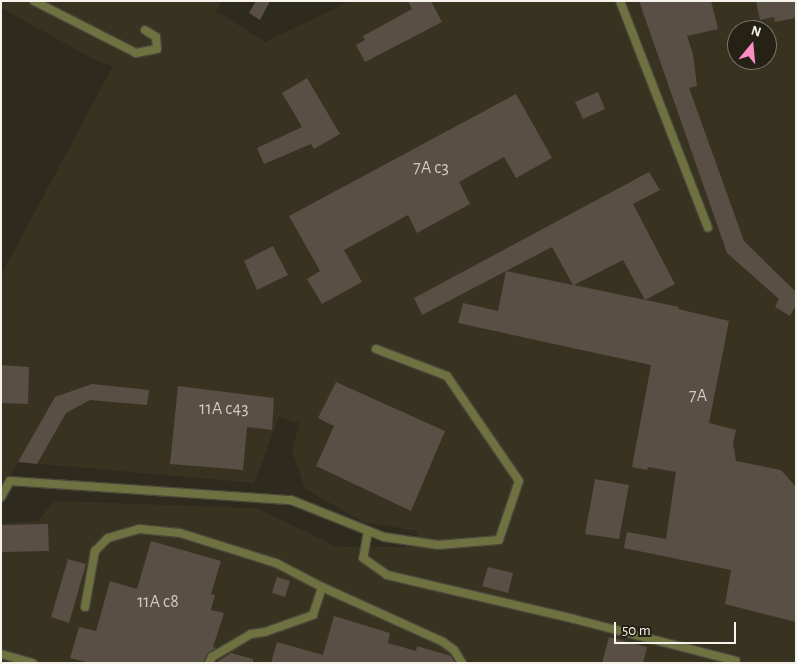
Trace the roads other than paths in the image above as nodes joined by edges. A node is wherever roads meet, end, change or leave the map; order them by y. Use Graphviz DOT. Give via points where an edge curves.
graph roads {
  1 [pos="34,1"];
  2 [pos="620,1"];
  3 [pos="145,30"];
  4 [pos="708,228"];
  5 [pos="376,349"];
  6 [pos="1,497"];
  7 [pos="368,531"];
  8 [pos="322,587"];
  9 [pos="85,608"];
  10 [pos="1,654"];
  11 [pos="736,661"];
  12 [pos="33,663"];
  13 [pos="209,663"];
  14 [pos="462,663"];
  1 -- 3 [label="lane" via="136,53 157,49 156,37"];
  2 -- 4 [label="lane"];
  5 -- 7 [label="lane" via="447,376 519,481 499,540 438,545 384,537"];
  6 -- 7 [label="lane" via="10,481 291,500"];
  7 -- 11 [label="lane" via="364,558 387,575"];
  8 -- 9 [label="lane" via="276,563 180,533 140,529 108,538 95,551"];
  8 -- 13 [label="lane" via="313,615 251,634"];
  8 -- 14 [label="lane" via="443,642 454,650"];
  10 -- 12 [label="lane"];
}
